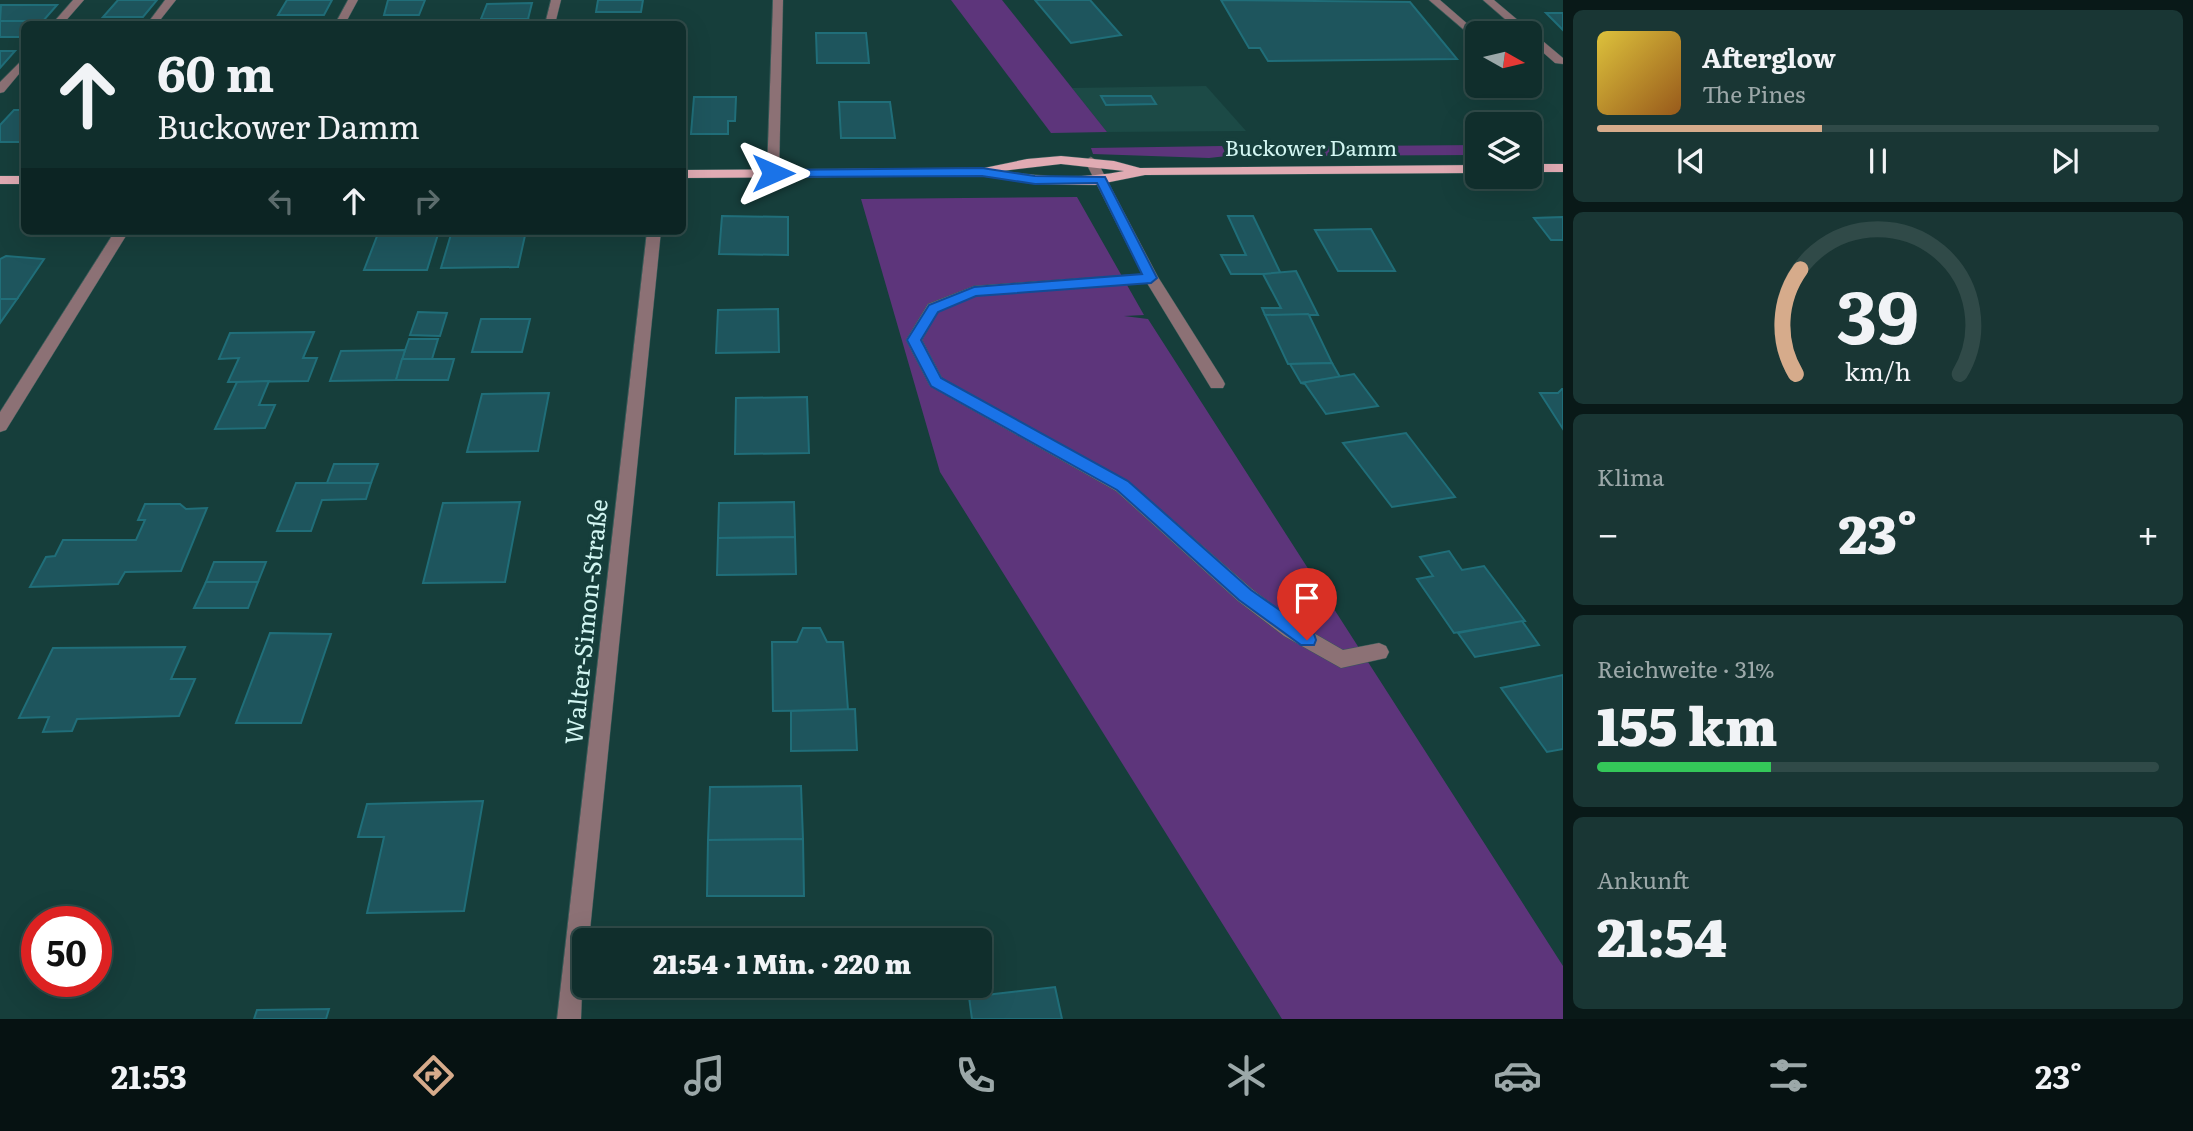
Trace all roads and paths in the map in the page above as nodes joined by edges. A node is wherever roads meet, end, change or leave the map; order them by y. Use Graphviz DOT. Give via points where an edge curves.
graph roads {
  1 [pos="79,0"];
  2 [pos="171,0"];
  3 [pos="353,0"];
  4 [pos="556,0"];
  5 [pos="778,0"];
  6 [pos="1434,0"];
  7 [pos="1488,0"];
  8 [pos="60,21"];
  9 [pos="154,21"];
  10 [pos="342,21"];
  11 [pos="551,21"];
  12 [pos="1513,21"];
  13 [pos="1465,27"];
  14 [pos="1542,45"];
  15 [pos="1561,61"];
  16 [pos="21,64"];
  17 [pos="0,89"];
  18 [pos="1091,161"];
  19 [pos="1542,168"];
  20 [pos="1563,168"];
  21 [pos="1465,169"];
  22 [pos="1145,171"];
  23 [pos="982,172"];
  24 [pos="773,173"];
  25 [pos="686,174"];
  26 [pos="1101,179"];
  27 [pos="0,180"];
  28 [pos="21,180"];
  29 [pos="119,235"];
  30 [pos="654,235"];
  31 [pos="1151,278"];
  32 [pos="1217,384"];
  33 [pos="0,426"];
  34 [pos="1380,652"];
  35 [pos="569,1019"];
  1 -- 8 [label="street"];
  2 -- 9 [label="street"];
  3 -- 10 [label="street"];
  4 -- 11 [label="street"];
  5 -- 24 [label="street"];
  6 -- 13 [label="street"];
  7 -- 12 [label="street"];
  14 -- 15 [label="street"];
  16 -- 17 [label="street"];
  18 -- 22 [label="main road, Buckower Damm"];
  18 -- 23 [label="main road, Buckower Damm" via="1030,160"];
  18 -- 26 [label="street"];
  19 -- 20 [label="main road"];
  21 -- 22 [label="main road, Buckower Damm"];
  22 -- 26 [label="main road, Buckower Damm"];
  23 -- 24 [label="main road"];
  23 -- 26 [label="main road, Buckower Damm" via="1035,180"];
  24 -- 25 [label="main road"];
  26 -- 31 [label="street"];
  27 -- 28 [label="main road"];
  29 -- 33 [label="street"];
  30 -- 35 [label="street, Walter-Simon-Straße"];
  31 -- 32 [label="street"];
  31 -- 34 [label="street" via="974,291 933,308 914,340 936,382 1122,486 1291,630 1340,659"];
}
